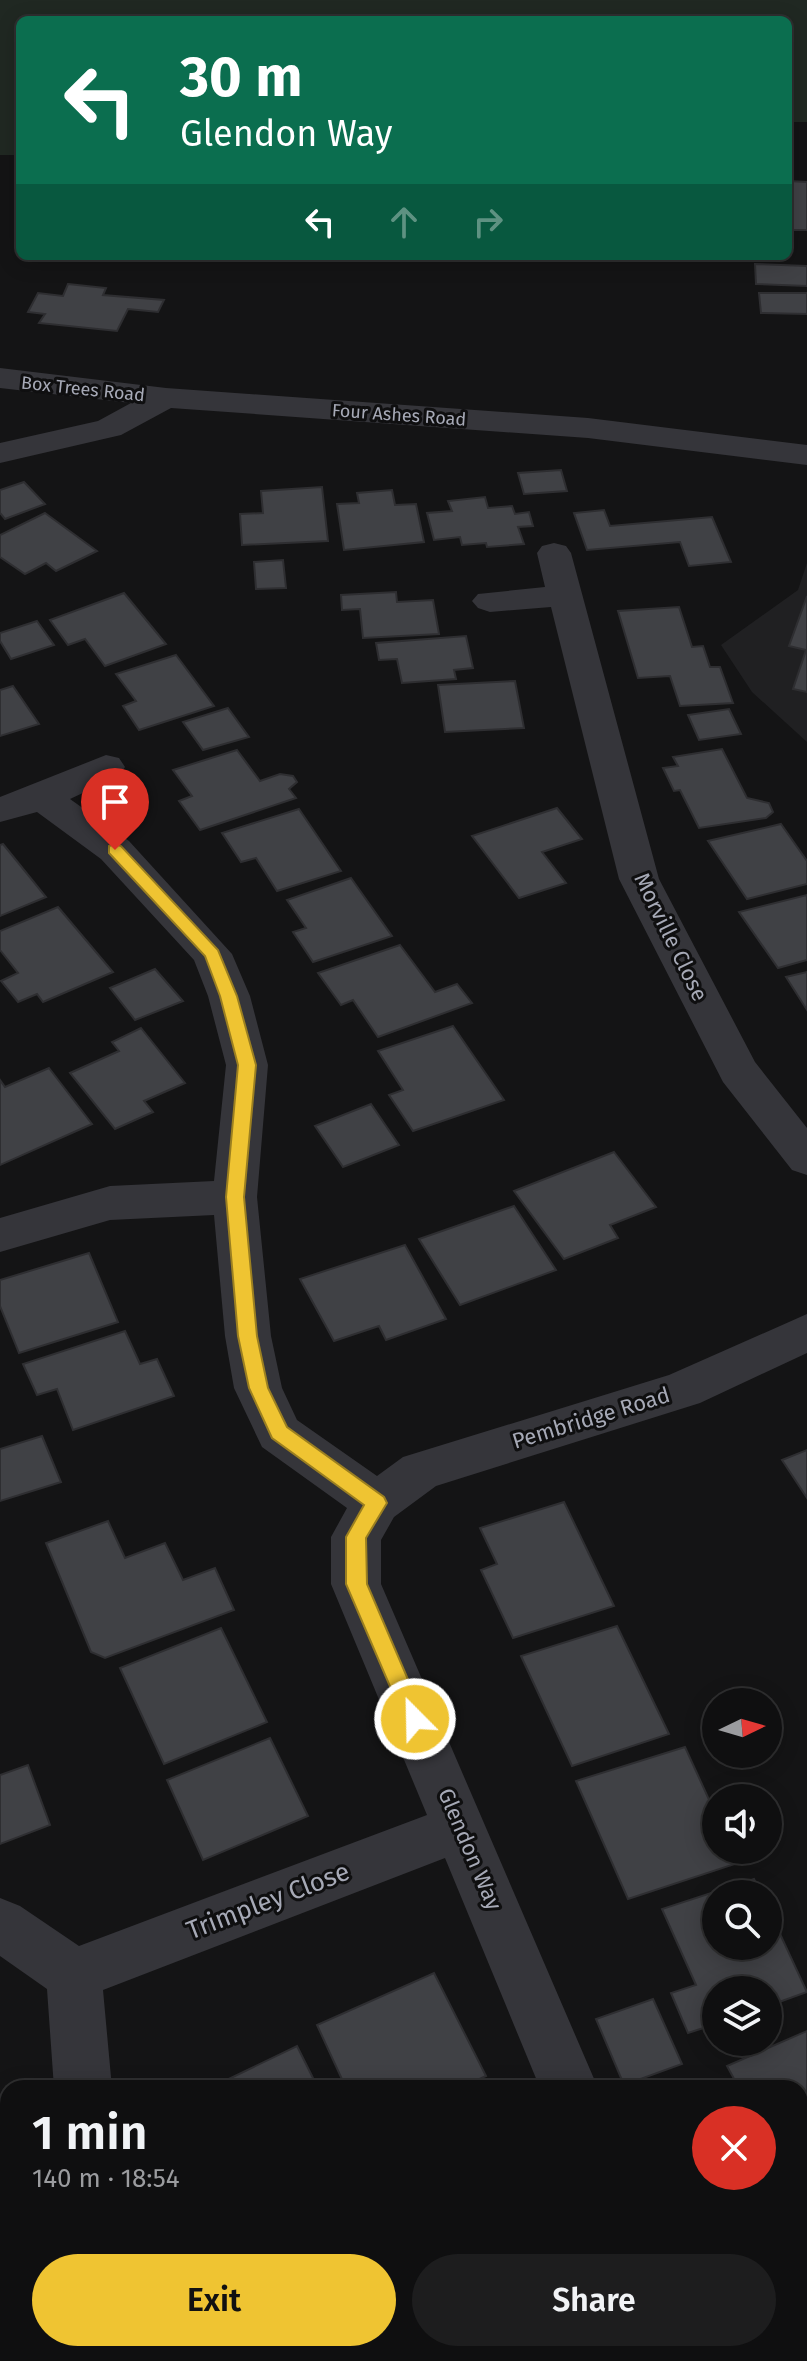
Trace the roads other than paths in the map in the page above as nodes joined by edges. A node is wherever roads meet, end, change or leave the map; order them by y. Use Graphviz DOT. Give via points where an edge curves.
graph roads {
  1 [pos="0,378"];
  2 [pos="166,398"];
  3 [pos="0,453"];
  4 [pos="807,455"];
  5 [pos="554,553"];
  6 [pos="563,596"];
  7 [pos="490,601"];
  8 [pos="106,767"];
  9 [pos="21,804"];
  10 [pos="807,1159"];
  11 [pos="235,1197"];
  12 [pos="0,1235"];
  13 [pos="807,1332"];
  14 [pos="377,1503"];
  15 [pos="461,1827"];
  16 [pos="0,1924"];
  17 [pos="74,1975"];
  18 [pos="82,2080"];
  19 [pos="566,2080"];
  1 -- 2 [label="street, Box Trees Road"];
  2 -- 3 [label="street" via="109,428"];
  2 -- 4 [label="street, Four Ashes Road" via="588,428"];
  5 -- 6 [label="street, Morville Close"];
  6 -- 7 [label="street"];
  6 -- 10 [label="street, Morville Close" via="639,879 738,1071"];
  8 -- 9 [label="street"];
  9 -- 11 [label="street" via="115,850 212,954 247,1065"];
  11 -- 12 [label="street" via="110,1203"];
  11 -- 14 [label="street" via="258,1388 279,1433"];
  13 -- 14 [label="street, Pembridge Road" via="683,1390 420,1471"];
  14 -- 15 [label="street, Glendon Way" via="356,1537 356,1584"];
  15 -- 17 [label="street, Trimpley Close"];
  15 -- 19 [label="street, Glendon Way"];
  16 -- 17 [label="street"];
  17 -- 18 [label="street"];
}
